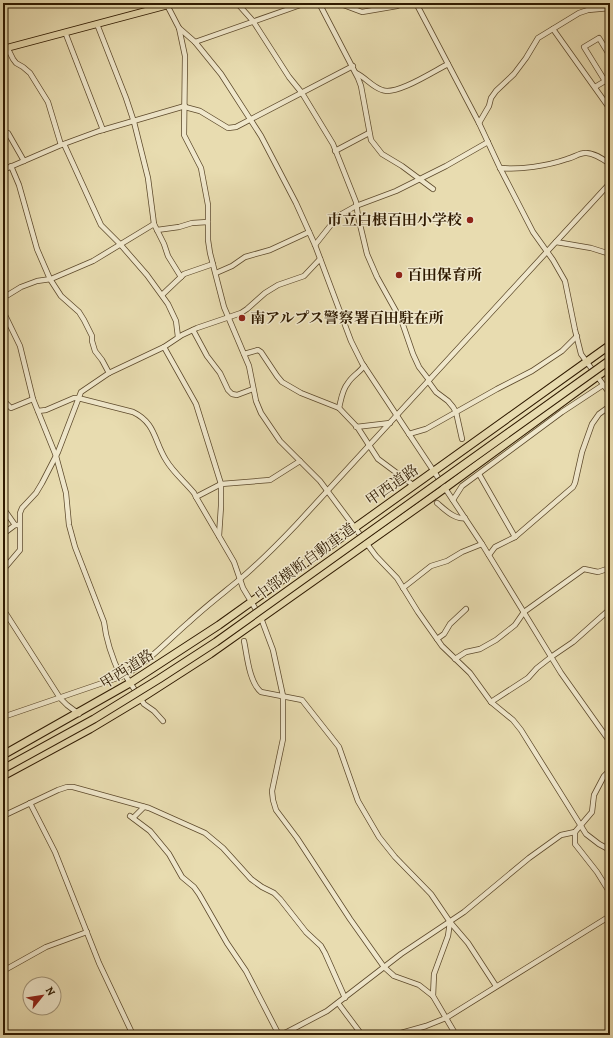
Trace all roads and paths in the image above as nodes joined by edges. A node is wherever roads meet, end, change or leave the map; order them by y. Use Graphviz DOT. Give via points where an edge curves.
graph roads {
  1 [pos="176,3"];
  2 [pos="237,3"];
  3 [pos="306,3"];
  4 [pos="319,3"];
  5 [pos="338,3"];
  6 [pos="404,3"];
  7 [pos="416,3"];
  8 [pos="166,4"];
  9 [pos="610,8"];
  10 [pos="253,22"];
  11 [pos="97,24"];
  12 [pos="179,28"];
  13 [pos="553,29"];
  14 [pos="65,32"];
  15 [pos="195,42"];
  16 [pos="4,48"];
  17 [pos="610,56"];
  18 [pos="448,64"];
  19 [pos="353,66"];
  20 [pos="356,72"];
  21 [pos="610,78"];
  22 [pos="605,81"];
  23 [pos="595,88"];
  24 [pos="302,93"];
  25 [pos="185,107"];
  26 [pos="610,109"];
  27 [pos="251,119"];
  28 [pos="134,122"];
  29 [pos="479,123"];
  30 [pos="103,130"];
  31 [pos="369,133"];
  32 [pos="3,134"];
  33 [pos="488,142"];
  34 [pos="62,145"];
  35 [pos="335,151"];
  36 [pos="24,161"];
  37 [pos="610,164"];
  38 [pos="11,166"];
  39 [pos="500,168"];
  40 [pos="3,170"];
  41 [pos="419,179"];
  42 [pos="610,183"];
  43 [pos="433,190"];
  44 [pos="356,206"];
  45 [pos="208,222"];
  46 [pos="154,224"];
  47 [pos="157,230"];
  48 [pos="309,232"];
  49 [pos="556,242"];
  50 [pos="120,244"];
  51 [pos="315,245"];
  52 [pos="547,251"];
  53 [pos="610,254"];
  54 [pos="320,259"];
  55 [pos="213,264"];
  56 [pos="216,273"];
  57 [pos="181,277"];
  58 [pos="50,279"];
  59 [pos="162,295"];
  60 [pos="3,298"];
  61 [pos="3,313"];
  62 [pos="228,317"];
  63 [pos="193,330"];
  64 [pos="577,336"];
  65 [pos="178,337"];
  66 [pos="610,345"];
  67 [pos="164,347"];
  68 [pos="244,354"];
  69 [pos="610,360"];
  70 [pos="586,362"];
  71 [pos="610,364"];
  72 [pos="364,366"];
  73 [pos="610,367"];
  74 [pos="109,373"];
  75 [pos="597,376"];
  76 [pos="428,380"];
  77 [pos="603,385"];
  78 [pos="253,389"];
  79 [pos="610,394"];
  80 [pos="78,398"];
  81 [pos="3,400"];
  82 [pos="33,400"];
  83 [pos="610,406"];
  84 [pos="339,408"];
  85 [pos="38,411"];
  86 [pos="456,412"];
  87 [pos="397,416"];
  88 [pos="391,423"];
  89 [pos="356,427"];
  90 [pos="409,434"];
  91 [pos="462,439"];
  92 [pos="370,446"];
  93 [pos="56,456"];
  94 [pos="300,461"];
  95 [pos="433,471"];
  96 [pos="479,474"];
  97 [pos="221,484"];
  98 [pos="413,485"];
  99 [pos="445,488"];
  100 [pos="328,490"];
  101 [pos="196,497"];
  102 [pos="453,500"];
  103 [pos="437,503"];
  104 [pos="3,508"];
  105 [pos="465,518"];
  106 [pos="17,525"];
  107 [pos="355,527"];
  108 [pos="3,534"];
  109 [pos="219,536"];
  110 [pos="515,537"];
  111 [pos="367,543"];
  112 [pos="482,544"];
  113 [pos="489,555"];
  114 [pos="610,568"];
  115 [pos="3,570"];
  116 [pos="240,579"];
  117 [pos="403,588"];
  118 [pos="252,602"];
  119 [pos="3,609"];
  120 [pos="466,609"];
  121 [pos="610,609"];
  122 [pos="524,612"];
  123 [pos="261,618"];
  124 [pos="437,639"];
  125 [pos="244,641"];
  126 [pos="551,657"];
  127 [pos="455,659"];
  128 [pos="123,676"];
  129 [pos="130,683"];
  130 [pos="282,696"];
  131 [pos="60,698"];
  132 [pos="140,699"];
  133 [pos="491,702"];
  134 [pos="79,714"];
  135 [pos="3,717"];
  136 [pos="163,721"];
  137 [pos="610,742"];
  138 [pos="3,756"];
  139 [pos="3,769"];
  140 [pos="610,770"];
  141 [pos="3,773"];
  142 [pos="3,776"];
  143 [pos="30,803"];
  144 [pos="144,807"];
  145 [pos="3,816"];
  146 [pos="581,826"];
  147 [pos="575,832"];
  148 [pos="610,850"];
  149 [pos="610,893"];
  150 [pos="610,916"];
  151 [pos="450,922"];
  152 [pos="87,932"];
  153 [pos="384,967"];
  154 [pos="3,971"];
  155 [pos="496,986"];
  156 [pos="433,996"];
  157 [pos="345,998"];
  158 [pos="338,1003"];
  159 [pos="446,1018"];
  160 [pos="414,1030"];
  161 [pos="133,1035"];
  162 [pos="279,1035"];
  163 [pos="362,1035"];
  164 [pos="394,1035"];
  165 [pos="416,1035"];
  166 [pos="456,1035"];
  1 -- 8 [label="main road"];
  2 -- 10 [label="street"];
  3 -- 10 [label="street"];
  4 -- 19 [label="street"];
  5 -- 6 [label="street" via="362,12"];
  7 -- 18 [label="street"];
  8 -- 11 [label="main road"];
  8 -- 12 [label="street"];
  9 -- 13 [label="street" via="579,13"];
  10 -- 15 [label="street"];
  10 -- 24 [label="street"];
  11 -- 14 [label="main road"];
  11 -- 28 [label="street"];
  12 -- 15 [label="street"];
  12 -- 25 [label="street" via="185,56"];
  13 -- 23 [label="street"];
  13 -- 29 [label="street" via="538,38 514,74 496,91"];
  14 -- 16 [label="main road"];
  14 -- 30 [label="street"];
  15 -- 27 [label="street" via="221,74"];
  16 -- 34 [label="street" via="16,64 30,73 48,102"];
  17 -- 22 [label="street" via="599,38 584,47"];
  18 -- 20 [label="street" via="402,88 389,91 380,90"];
  18 -- 29 [label="street"];
  19 -- 20 [label="street"];
  19 -- 24 [label="street"];
  20 -- 31 [label="street"];
  21 -- 22 [label="street"];
  22 -- 23 [label="street"];
  23 -- 26 [label="street"];
  24 -- 27 [label="street"];
  24 -- 35 [label="street"];
  25 -- 27 [label="street" via="200,111 228,128"];
  25 -- 28 [label="street"];
  25 -- 45 [label="street" via="184,135 201,168 208,205"];
  27 -- 48 [label="street" via="282,175"];
  28 -- 30 [label="street"];
  28 -- 46 [label="street" via="148,178"];
  29 -- 33 [label="street"];
  30 -- 34 [label="street"];
  31 -- 35 [label="street"];
  31 -- 41 [label="street" via="382,154"];
  32 -- 36 [label="street" via="8,133"];
  33 -- 39 [label="street"];
  33 -- 41 [label="street"];
  34 -- 36 [label="street"];
  34 -- 50 [label="street" via="101,225"];
  35 -- 44 [label="street"];
  36 -- 38 [label="street"];
  37 -- 39 [label="street" via="597,156 585,153 566,160 527,168"];
  38 -- 40 [label="street"];
  38 -- 58 [label="street"];
  39 -- 52 [label="street" via="535,237"];
  41 -- 43 [label="street"];
  41 -- 44 [label="street"];
  42 -- 49 [label="street"];
  44 -- 51 [label="street" via="338,216"];
  44 -- 76 [label="street" via="367,254 402,322 418,367"];
  45 -- 47 [label="street"];
  45 -- 55 [label="street" via="208,240"];
  46 -- 47 [label="street"];
  46 -- 50 [label="street"];
  47 -- 57 [label="street" via="168,256"];
  48 -- 51 [label="street"];
  48 -- 56 [label="street" via="270,250 245,257"];
  49 -- 52 [label="street"];
  49 -- 53 [label="street"];
  50 -- 58 [label="street" via="93,261"];
  50 -- 59 [label="street"];
  51 -- 54 [label="street"];
  52 -- 64 [label="street" via="565,281"];
  52 -- 76 [label="street"];
  54 -- 62 [label="street" via="304,276 278,285 247,309"];
  54 -- 72 [label="street" via="350,341"];
  55 -- 56 [label="street"];
  55 -- 57 [label="street"];
  56 -- 62 [label="street"];
  57 -- 59 [label="street"];
  58 -- 60 [label="street" via="21,287"];
  58 -- 74 [label="street" via="60,296 79,312 92,336 95,352"];
  59 -- 65 [label="street" via="176,321"];
  61 -- 82 [label="street" via="20,346"];
  62 -- 63 [label="street"];
  62 -- 68 [label="street"];
  63 -- 65 [label="street"];
  63 -- 78 [label="street" via="232,394 236,396"];
  64 -- 70 [label="street" via="581,354"];
  64 -- 86 [label="street" via="562,351 532,372"];
  65 -- 67 [label="street"];
  66 -- 70 [label="highway, 甲西道路"];
  67 -- 74 [label="street"];
  67 -- 97 [label="street" via="196,404"];
  68 -- 78 [label="street"];
  68 -- 84 [label="street" via="258,350 282,382 301,393"];
  69 -- 139 [label="highway, 中部横断自動車道, bridge" via="216,642 94,719"];
  70 -- 75 [label="street"];
  70 -- 95 [label="highway, 甲西道路"];
  71 -- 141 [label="highway, 中部横断自動車道" via="218,645 96,722"];
  72 -- 84 [label="street" via="345,387"];
  72 -- 87 [label="street"];
  73 -- 75 [label="highway"];
  74 -- 80 [label="street" via="81,392"];
  75 -- 77 [label="street"];
  75 -- 99 [label="highway"];
  76 -- 86 [label="street"];
  76 -- 87 [label="street"];
  77 -- 79 [label="street"];
  77 -- 96 [label="street"];
  78 -- 94 [label="street" via="261,413 269,426"];
  80 -- 85 [label="street"];
  80 -- 93 [label="street"];
  80 -- 101 [label="street" via="142,416 153,430 167,462"];
  81 -- 82 [label="street" via="11,408"];
  82 -- 85 [label="street"];
  83 -- 110 [label="street" via="599,414 592,424 573,487"];
  84 -- 89 [label="street"];
  85 -- 93 [label="street"];
  86 -- 90 [label="street" via="426,429"];
  86 -- 91 [label="street"];
  87 -- 88 [label="street"];
  87 -- 90 [label="street"];
  88 -- 89 [label="street"];
  88 -- 92 [label="street"];
  89 -- 92 [label="street"];
  90 -- 95 [label="street"];
  92 -- 98 [label="street" via="378,459"];
  92 -- 100 [label="street"];
  93 -- 106 [label="street" via="36,493 22,508"];
  93 -- 128 [label="street" via="66,494 74,547 104,622 116,668"];
  94 -- 97 [label="street" via="270,480"];
  94 -- 100 [label="street"];
  95 -- 98 [label="highway, 甲西道路"];
  95 -- 99 [label="street"];
  96 -- 102 [label="street" via="462,486"];
  96 -- 110 [label="street"];
  97 -- 101 [label="street"];
  97 -- 109 [label="street"];
  98 -- 107 [label="highway, 甲西道路"];
  99 -- 102 [label="street"];
  99 -- 111 [label="highway"];
  100 -- 107 [label="street"];
  100 -- 116 [label="street" via="272,550"];
  101 -- 109 [label="street"];
  102 -- 105 [label="street"];
  103 -- 105 [label="street" via="452,514"];
  104 -- 106 [label="street"];
  105 -- 112 [label="street"];
  106 -- 108 [label="street"];
  106 -- 115 [label="street" via="20,550"];
  107 -- 111 [label="street"];
  107 -- 118 [label="highway, 甲西道路"];
  109 -- 116 [label="street" via="234,562"];
  110 -- 113 [label="street" via="495,547"];
  111 -- 117 [label="street"];
  111 -- 123 [label="highway"];
  112 -- 113 [label="street"];
  112 -- 117 [label="street" via="431,566"];
  113 -- 122 [label="street"];
  114 -- 122 [label="street" via="598,572 584,569"];
  116 -- 118 [label="street"];
  116 -- 128 [label="street" via="144,662"];
  117 -- 124 [label="street"];
  118 -- 123 [label="street"];
  118 -- 129 [label="highway, 甲西道路"];
  119 -- 131 [label="street"];
  120 -- 124 [label="street"];
  121 -- 126 [label="street" via="573,642"];
  122 -- 126 [label="street"];
  122 -- 127 [label="street" via="515,625 496,640"];
  123 -- 130 [label="street" via="273,650"];
  123 -- 132 [label="highway"];
  124 -- 127 [label="street"];
  125 -- 130 [label="street" via="256,688 260,692"];
  126 -- 133 [label="street" via="528,678"];
  126 -- 137 [label="street"];
  127 -- 133 [label="street" via="470,673"];
  128 -- 129 [label="street"];
  128 -- 131 [label="street"];
  129 -- 132 [label="street"];
  129 -- 134 [label="highway, 甲西道路"];
  130 -- 151 [label="street" via="302,700 339,746 358,801 379,837 432,894"];
  130 -- 153 [label="street" via="283,739 272,791 276,810"];
  131 -- 134 [label="street"];
  131 -- 135 [label="street"];
  132 -- 136 [label="street"];
  132 -- 142 [label="highway"];
  133 -- 146 [label="street" via="521,730"];
  134 -- 138 [label="highway, 甲西道路"];
  140 -- 146 [label="street" via="594,795 592,812"];
  143 -- 144 [label="street" via="58,790 73,787"];
  143 -- 145 [label="street"];
  143 -- 152 [label="street" via="55,852"];
  144 -- 157 [label="street" via="205,832 251,879 274,893 321,946"];
  144 -- 162 [label="street" via="131,817 150,831 169,854 182,877 199,894 246,971"];
  146 -- 147 [label="street"];
  146 -- 148 [label="street" via="591,838"];
  147 -- 149 [label="street" via="576,844"];
  147 -- 151 [label="street" via="561,835 528,858"];
  150 -- 155 [label="street"];
  151 -- 153 [label="street"];
  151 -- 155 [label="street" via="468,943"];
  151 -- 156 [label="street" via="448,936 434,974"];
  152 -- 154 [label="street" via="46,947"];
  152 -- 161 [label="street" via="99,964"];
  153 -- 156 [label="street" via="394,976 419,985"];
  153 -- 157 [label="street"];
  155 -- 159 [label="street"];
  156 -- 159 [label="street"];
  157 -- 158 [label="street"];
  158 -- 162 [label="street" via="310,1021"];
  158 -- 163 [label="street"];
  159 -- 160 [label="street"];
  159 -- 166 [label="street"];
  160 -- 164 [label="street"];
  160 -- 165 [label="street"];
}
